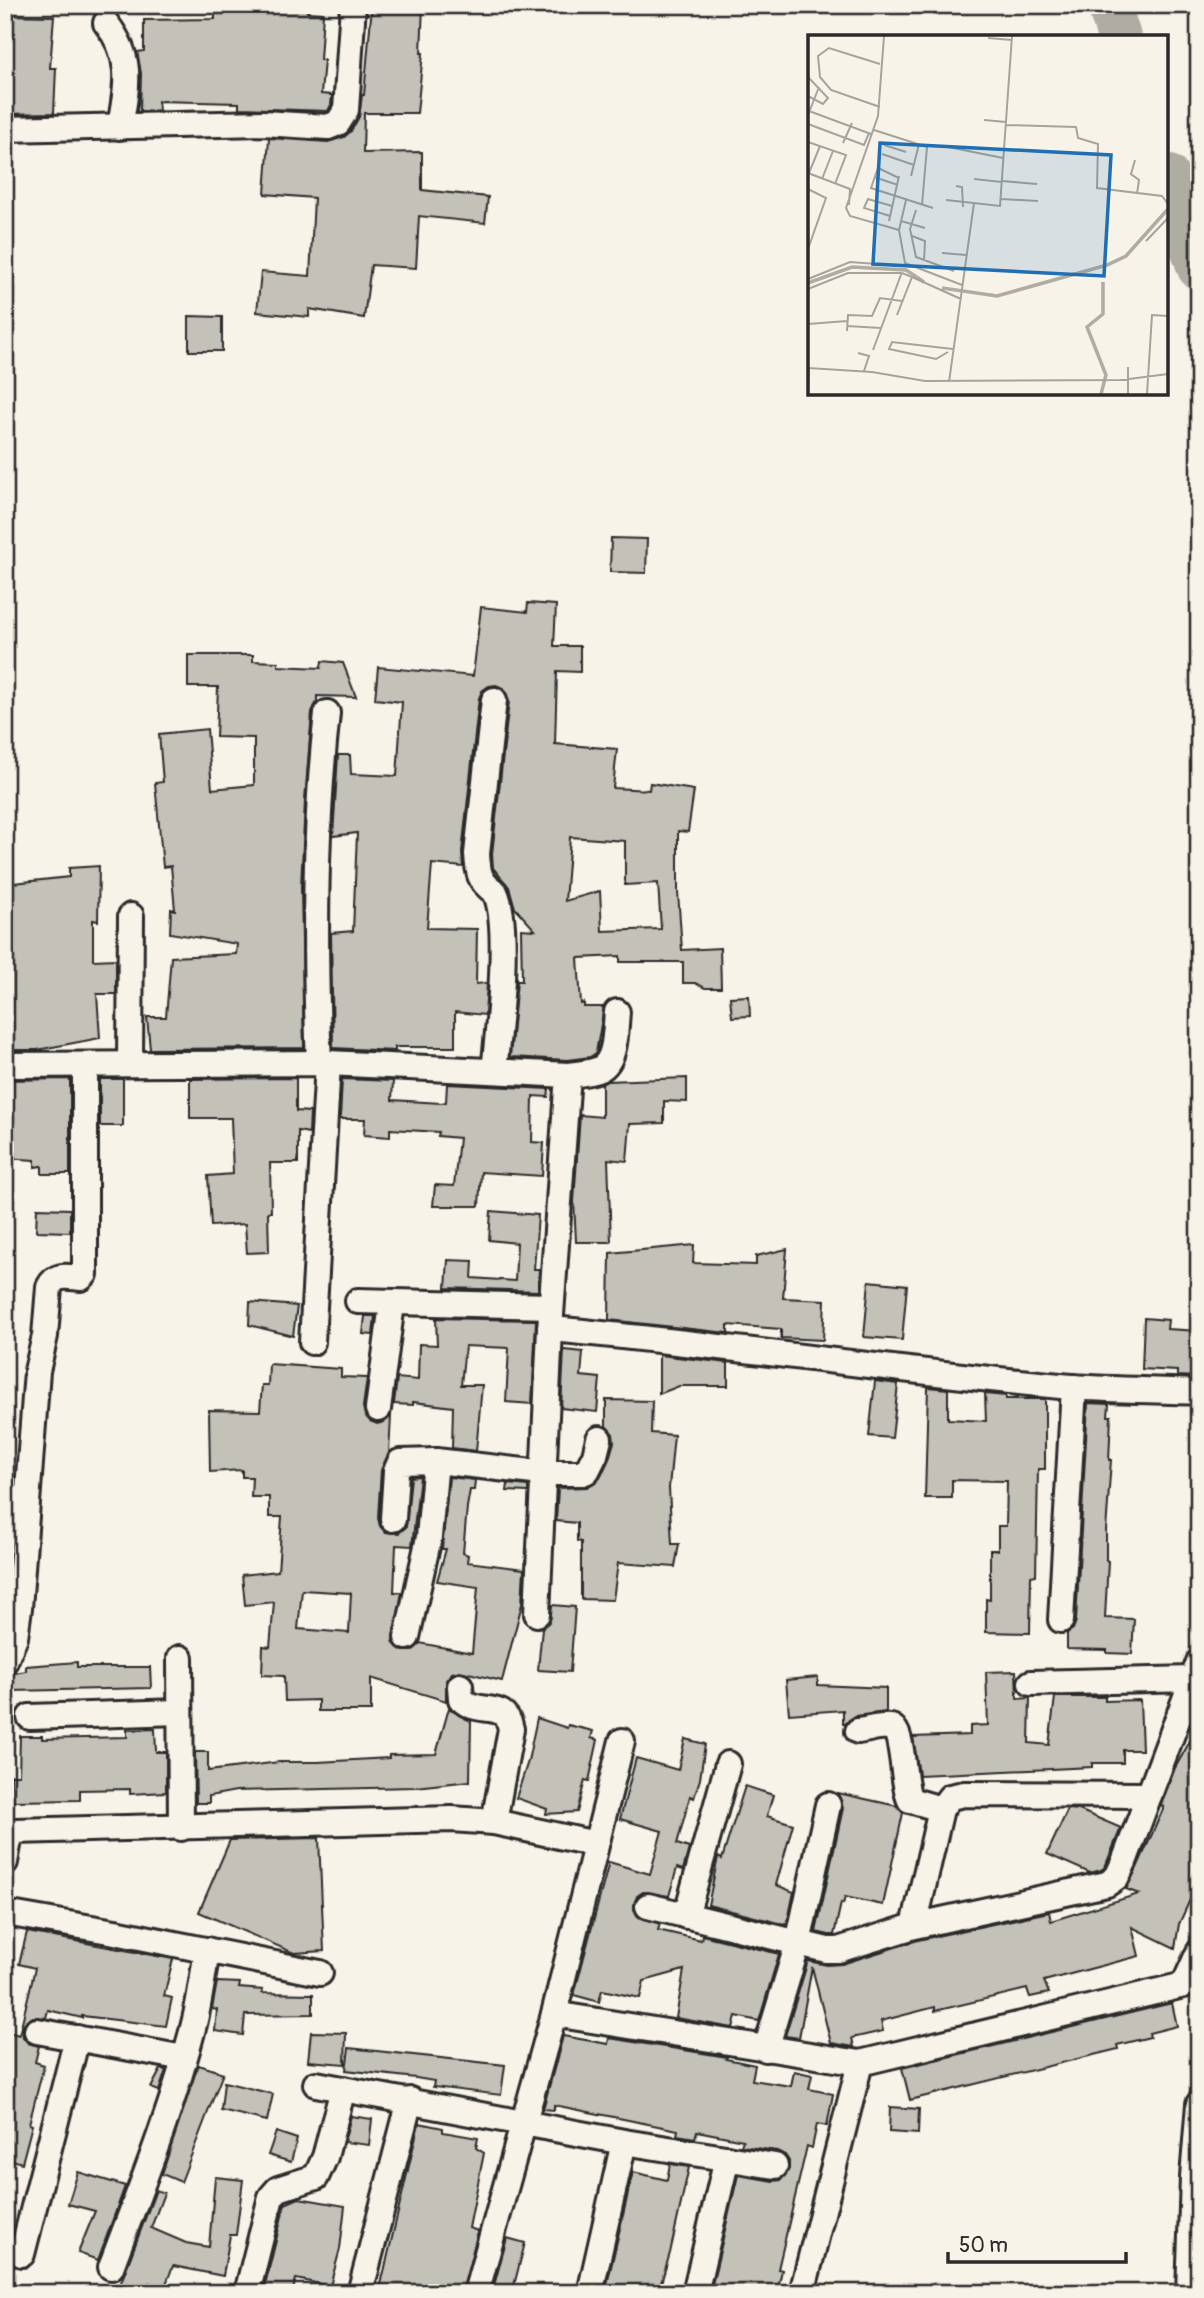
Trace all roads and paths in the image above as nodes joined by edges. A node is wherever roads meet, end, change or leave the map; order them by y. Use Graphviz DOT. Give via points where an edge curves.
graph roads {
  1 [pos="353,5"];
  2 [pos="106,23"];
  3 [pos="120,127"];
  4 [pos="5,129"];
  5 [pos="494,700"];
  6 [pos="327,713"];
  7 [pos="131,916"];
  8 [pos="617,1012"];
  9 [pos="130,1063"];
  10 [pos="323,1063"];
  11 [pos="5,1065"];
  12 [pos="85,1065"];
  13 [pos="494,1071"];
  14 [pos="568,1075"];
  15 [pos="358,1301"];
  16 [pos="392,1304"];
  17 [pos="550,1317"];
  18 [pos="312,1342"];
  19 [pos="1074,1387"];
  20 [pos="1199,1392"];
  21 [pos="379,1409"];
  22 [pos="599,1439"];
  23 [pos="436,1461"];
  24 [pos="542,1472"];
  25 [pos="393,1519"];
  26 [pos="537,1614"];
  27 [pos="1061,1620"];
  28 [pos="407,1637"];
  29 [pos="180,1658"];
  30 [pos="5,1661"];
  31 [pos="1197,1669"];
  32 [pos="1031,1684"];
  33 [pos="460,1686"];
  34 [pos="179,1712"];
  35 [pos="30,1717"];
  36 [pos="858,1731"];
  37 [pos="621,1741"];
  38 [pos="728,1764"];
  39 [pos="1149,1795"];
  40 [pos="828,1805"];
  41 [pos="941,1810"];
  42 [pos="494,1822"];
  43 [pos="181,1828"];
  44 [pos="596,1844"];
  45 [pos="5,1862"];
  46 [pos="648,1906"];
  47 [pos="5,1913"];
  48 [pos="686,1916"];
  49 [pos="914,1926"];
  50 [pos="798,1943"];
  51 [pos="207,1950"];
  52 [pos="1199,1952"];
  53 [pos="320,1973"];
  54 [pos="1191,1987"];
  55 [pos="554,2014"];
  56 [pos="37,2031"];
  57 [pos="78,2038"];
  58 [pos="766,2049"];
  59 [pos="184,2058"];
  60 [pos="860,2063"];
  61 [pos="316,2084"];
  62 [pos="344,2089"];
  63 [pos="410,2100"];
  64 [pos="1199,2104"];
  65 [pos="522,2122"];
  66 [pos="624,2142"];
  67 [pos="727,2158"];
  68 [pos="775,2166"];
  69 [pos="22,2254"];
  70 [pos="111,2267"];
  71 [pos="247,2293"];
  72 [pos="360,2293"];
  73 [pos="476,2293"];
  74 [pos="590,2293"];
  75 [pos="695,2293"];
  76 [pos="802,2293"];
  77 [pos="1189,2293"];
  1 -- 3 [label="street" via="346,110 338,123 328,127 263,123"];
  2 -- 3 [label="street" via="123,49 128,79"];
  3 -- 4 [label="street"];
  5 -- 13 [label="street" via="477,854 480,880 495,892 502,911"];
  6 -- 10 [label="street" via="315,882 315,965"];
  7 -- 9 [label="street"];
  8 -- 14 [label="street" via="605,1066"];
  9 -- 10 [label="street"];
  9 -- 12 [label="street"];
  10 -- 13 [label="street"];
  10 -- 18 [label="street"];
  11 -- 12 [label="street"];
  12 -- 30 [label="street" via="85,1274 60,1277 49,1287 37,1371 19,1608 15,1637"];
  13 -- 14 [label="street"];
  14 -- 17 [label="street"];
  15 -- 16 [label="street"];
  16 -- 17 [label="street"];
  16 -- 21 [label="street"];
  17 -- 19 [label="street" via="740,1348"];
  17 -- 24 [label="street"];
  19 -- 20 [label="street"];
  19 -- 27 [label="street"];
  22 -- 24 [label="street" via="587,1471"];
  23 -- 24 [label="street"];
  23 -- 25 [label="street" via="397,1465"];
  23 -- 28 [label="street" via="429,1538"];
  24 -- 26 [label="street"];
  29 -- 34 [label="street"];
  31 -- 32 [label="street"];
  31 -- 39 [label="street"];
  33 -- 42 [label="street" via="461,1699 469,1706 502,1711 509,1719"];
  34 -- 35 [label="street"];
  34 -- 43 [label="street"];
  36 -- 41 [label="street" via="895,1729 900,1735 910,1800"];
  37 -- 44 [label="street"];
  38 -- 48 [label="street"];
  39 -- 41 [label="street" via="964,1794 950,1797"];
  39 -- 49 [label="street" via="1124,1863 1107,1884"];
  40 -- 50 [label="street"];
  41 -- 49 [label="street"];
  42 -- 43 [label="street" via="452,1819"];
  42 -- 44 [label="street"];
  43 -- 45 [label="street" via="15,1831"];
  44 -- 55 [label="street"];
  46 -- 48 [label="street"];
  47 -- 51 [label="street"];
  48 -- 50 [label="street"];
  49 -- 50 [label="street" via="838,1950"];
  50 -- 58 [label="street"];
  51 -- 53 [label="street"];
  51 -- 59 [label="street"];
  52 -- 54 [label="street"];
  54 -- 60 [label="street"];
  55 -- 58 [label="street"];
  55 -- 65 [label="street"];
  56 -- 57 [label="street"];
  57 -- 59 [label="street"];
  57 -- 69 [label="street"];
  58 -- 60 [label="street"];
  59 -- 70 [label="street"];
  60 -- 76 [label="street"];
  61 -- 62 [label="street"];
  62 -- 63 [label="street"];
  62 -- 71 [label="street" via="316,2178 278,2189 271,2197"];
  63 -- 65 [label="street"];
  63 -- 72 [label="street"];
  64 -- 77 [label="street"];
  65 -- 66 [label="street"];
  65 -- 73 [label="street"];
  66 -- 67 [label="street"];
  66 -- 74 [label="street"];
  67 -- 68 [label="street"];
  67 -- 75 [label="street"];
}
